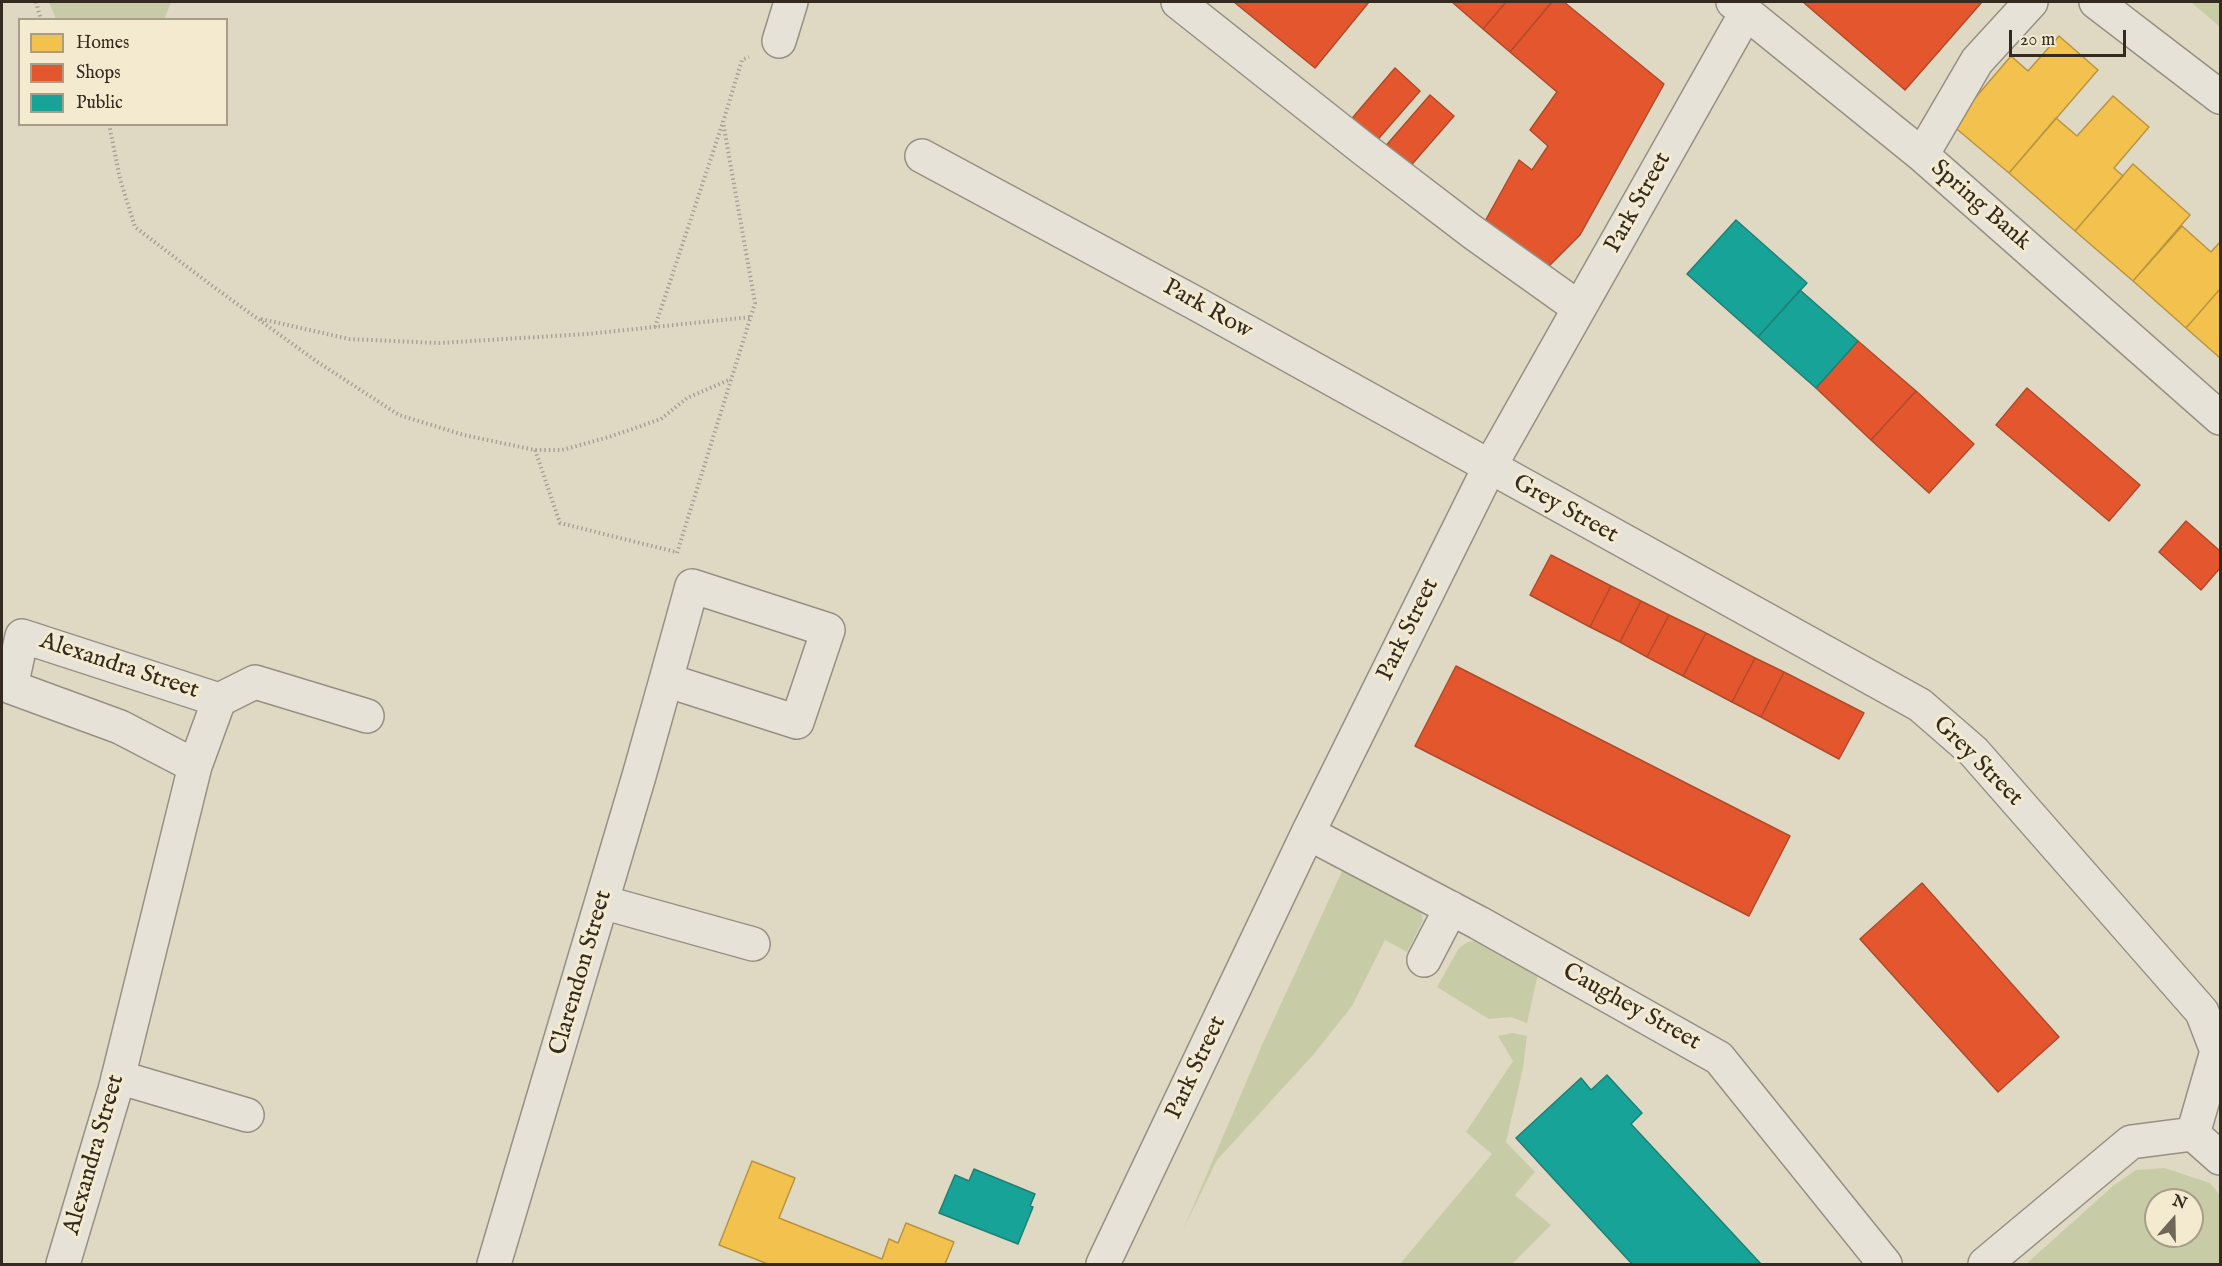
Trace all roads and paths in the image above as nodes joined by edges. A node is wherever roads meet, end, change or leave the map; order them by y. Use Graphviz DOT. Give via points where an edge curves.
graph roads {
  1 [pos="36,2"];
  2 [pos="790,2"];
  3 [pos="1178,2"];
  4 [pos="2031,2"];
  5 [pos="2096,2"];
  6 [pos="1739,7"];
  7 [pos="40,18"];
  8 [pos="779,41"];
  9 [pos="2220,97"];
  10 [pos="723,122"];
  11 [pos="109,126"];
  12 [pos="1922,154"];
  13 [pos="922,156"];
  14 [pos="1579,308"];
  15 [pos="751,317"];
  16 [pos="257,319"];
  17 [pos="656,327"];
  18 [pos="731,379"];
  19 [pos="2220,418"];
  20 [pos="535,450"];
  21 [pos="1489,468"];
  22 [pos="677,552"];
  23 [pos="692,586"];
  24 [pos="666,680"];
  25 [pos="219,700"];
  26 [pos="367,716"];
  27 [pos="195,766"];
  28 [pos="1308,833"];
  29 [pos="602,902"];
  30 [pos="1451,908"];
  31 [pos="753,944"];
  32 [pos="1424,960"];
  33 [pos="118,1077"];
  34 [pos="247,1115"];
  35 [pos="2193,1134"];
  36 [pos="2220,1158"];
  37 [pos="63,1264"];
  38 [pos="494,1264"];
  39 [pos="1103,1264"];
  40 [pos="1885,1264"];
  41 [pos="1985,1264"];
  1 -- 7 [label="path"];
  2 -- 8 [label="street"];
  3 -- 14 [label="street" via="1374,157"];
  4 -- 12 [label="street" via="1977,61"];
  5 -- 9 [label="street"];
  6 -- 12 [label="street, Spring Bank"];
  6 -- 14 [label="street, Park Street"];
  8 -- 10 [label="path" via="742,60"];
  10 -- 15 [label="path" via="755,303"];
  10 -- 17 [label="path"];
  11 -- 16 [label="path" via="135,227"];
  12 -- 19 [label="street, Spring Bank"];
  13 -- 21 [label="street, Park Row"];
  14 -- 21 [label="street, Park Street"];
  15 -- 17 [label="path"];
  15 -- 18 [label="path"];
  16 -- 17 [label="path" via="349,339 439,343"];
  16 -- 20 [label="path" via="399,416"];
  18 -- 20 [label="path" via="687,398 661,419 562,450"];
  18 -- 22 [label="path"];
  20 -- 22 [label="path" via="560,523"];
  21 -- 28 [label="street, Park Street"];
  21 -- 35 [label="street, Grey Street" via="1920,705 1974,752 2202,1012 2217,1052"];
  22 -- 23 [label="path"];
  23 -- 24 [label="street, Clarendon Street"];
  23 -- 24 [label="street" via="828,630 797,722"];
  24 -- 29 [label="street, Clarendon Street"];
  25 -- 26 [label="street" via="255,682"];
  25 -- 27 [label="street, Alexandra Street"];
  25 -- 27 [label="street, Alexandra Street" via="22,636 11,687 120,727"];
  27 -- 33 [label="street, Alexandra Street"];
  28 -- 30 [label="street, Caughey Street"];
  28 -- 39 [label="street, Park Street"];
  29 -- 31 [label="street"];
  29 -- 38 [label="street, Clarendon Street"];
  30 -- 32 [label="street"];
  30 -- 40 [label="street, Caughey Street" via="1719,1058"];
  33 -- 34 [label="street"];
  33 -- 37 [label="street, Alexandra Street"];
  35 -- 36 [label="street"];
  35 -- 41 [label="street" via="2131,1142"];
}
